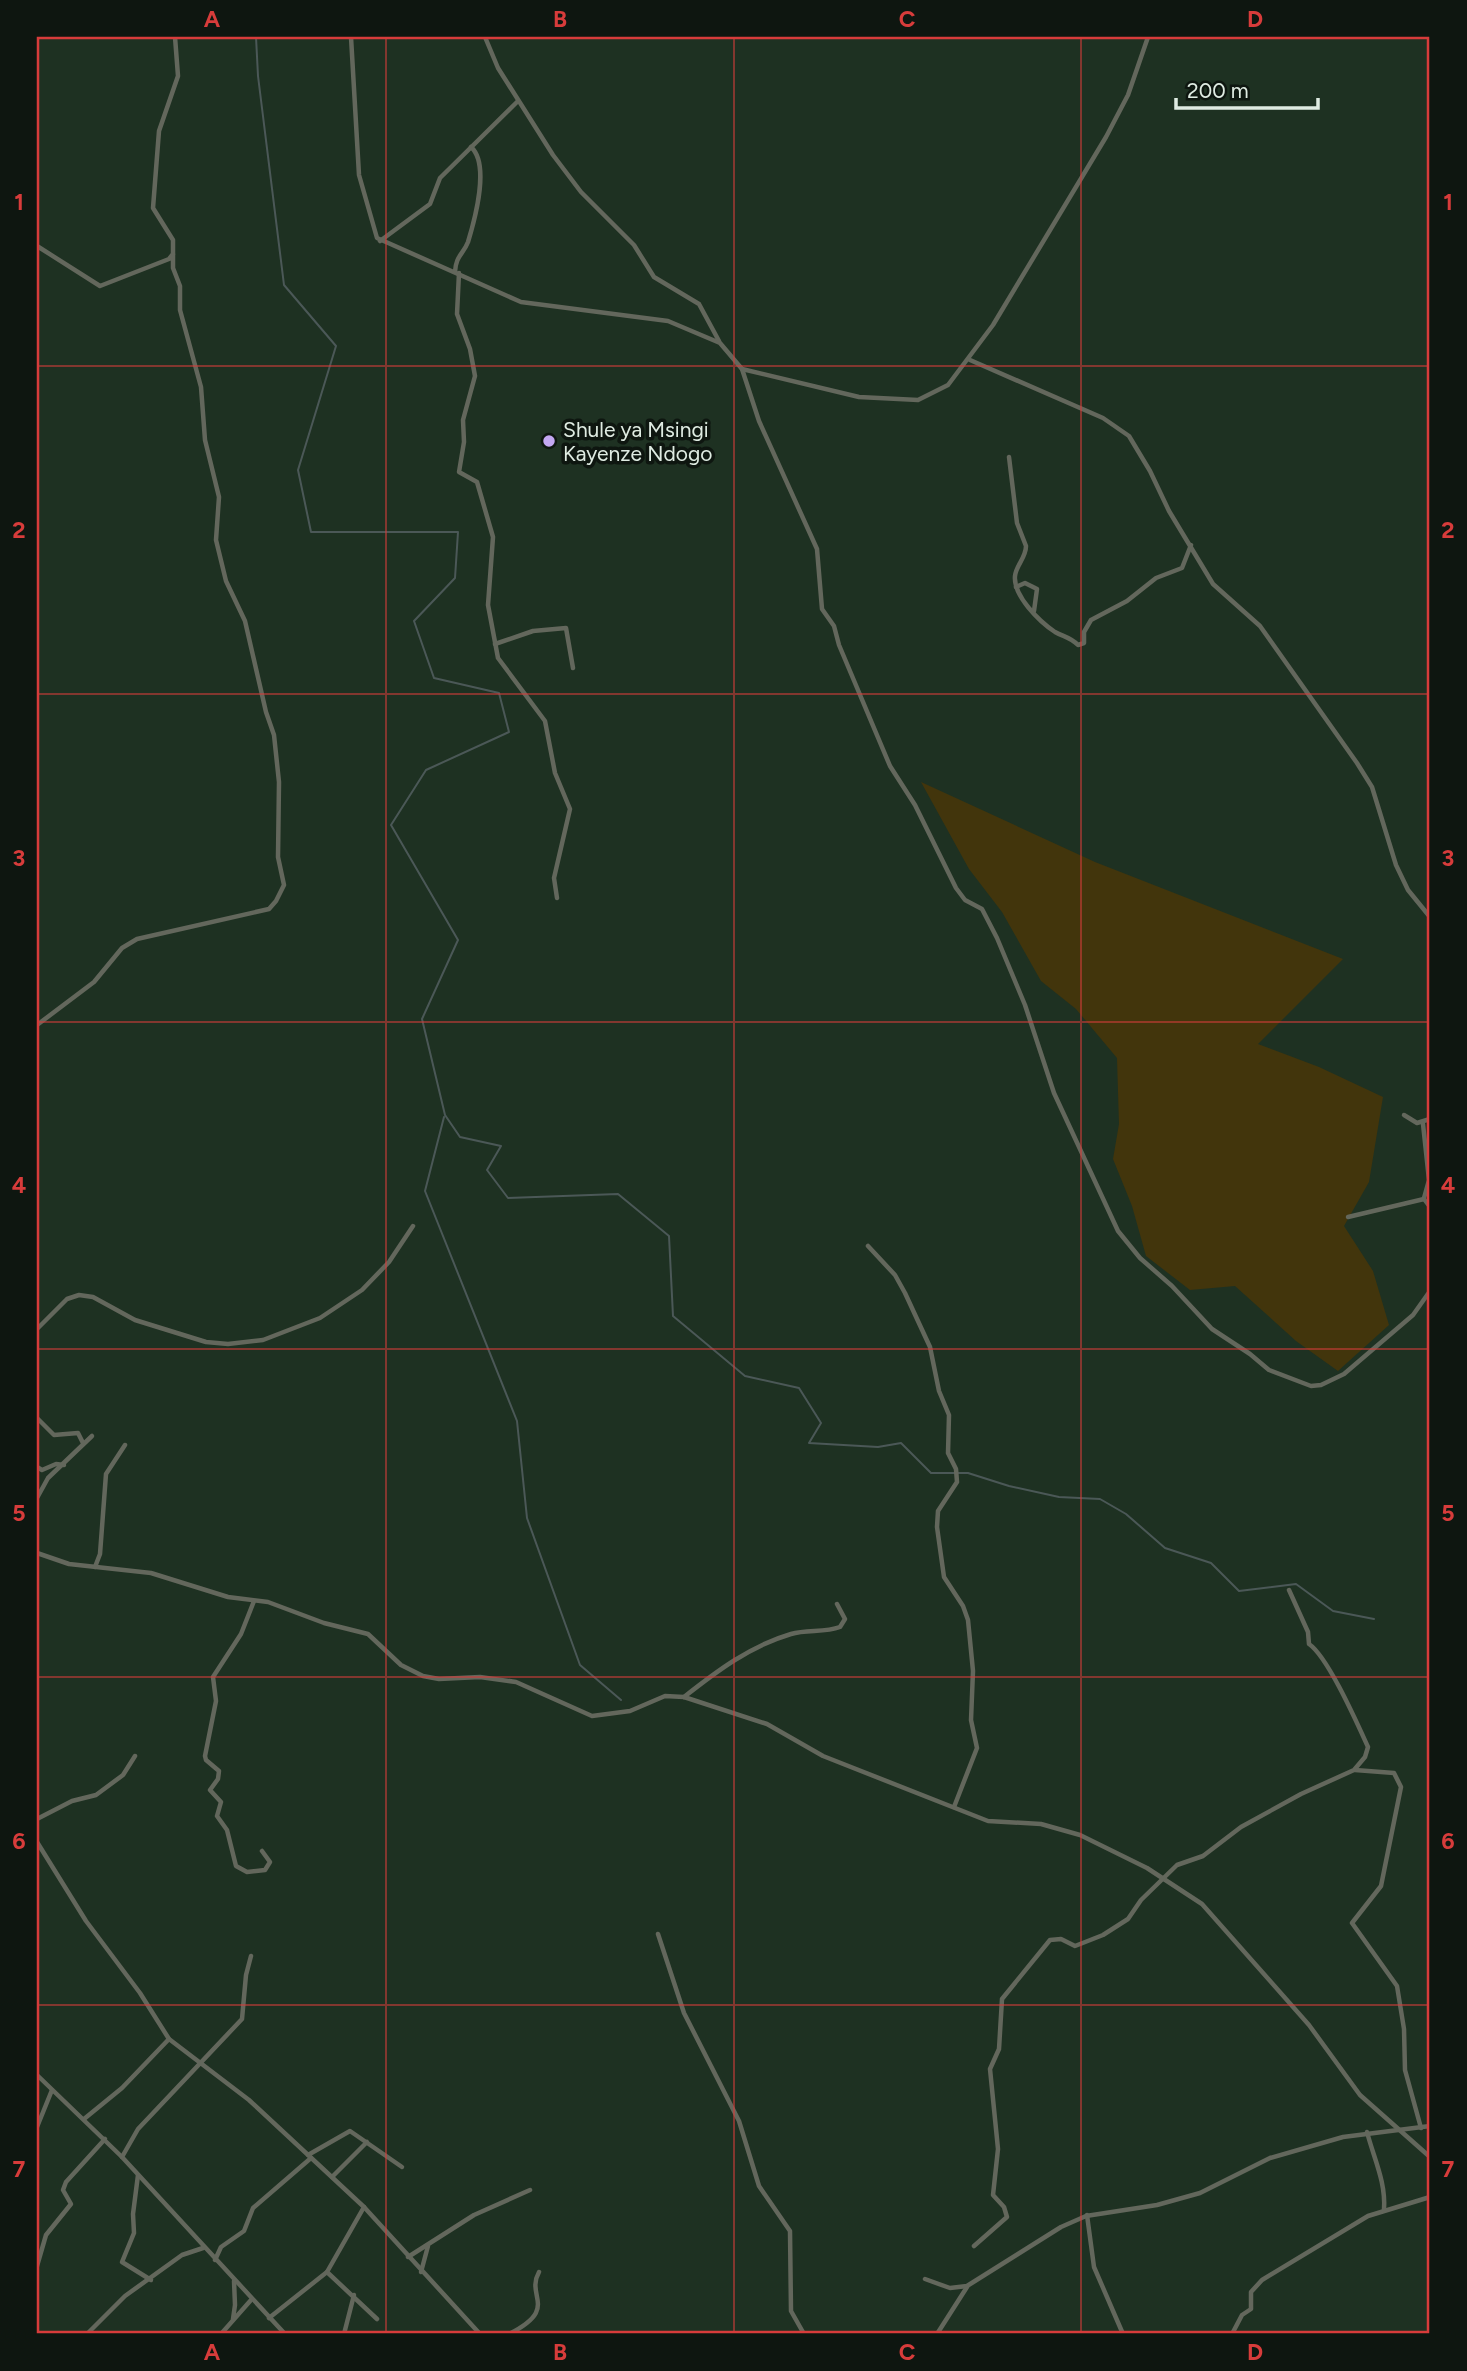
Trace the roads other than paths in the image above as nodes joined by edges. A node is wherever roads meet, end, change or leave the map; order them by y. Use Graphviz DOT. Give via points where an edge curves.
graph roads {
  1 [pos="175,37"];
  2 [pos="351,37"];
  3 [pos="485,37"];
  4 [pos="1148,37"];
  5 [pos="517,101"];
  6 [pos="471,147"];
  7 [pos="380,241"];
  8 [pos="37,246"];
  9 [pos="173,254"];
  10 [pos="457,272"];
  11 [pos="720,343"];
  12 [pos="970,360"];
  13 [pos="742,369"];
  14 [pos="1009,457"];
  15 [pos="1191,545"];
  16 [pos="1016,587"];
  17 [pos="1034,611"];
  18 [pos="495,644"];
  19 [pos="573,668"];
  20 [pos="557,898"];
  21 [pos="1430,918"];
  22 [pos="37,1025"];
  23 [pos="1405,1115"];
  24 [pos="1430,1119"];
  25 [pos="1423,1124"];
  26 [pos="1424,1199"];
  27 [pos="1430,1208"];
  28 [pos="1348,1217"];
  29 [pos="413,1227"];
  30 [pos="869,1246"];
  31 [pos="1430,1291"];
  32 [pos="37,1329"];
  33 [pos="37,1418"];
  34 [pos="92,1436"];
  35 [pos="83,1443"];
  36 [pos="125,1445"];
  37 [pos="64,1465"];
  38 [pos="37,1467"];
  39 [pos="37,1498"];
  40 [pos="37,1553"];
  41 [pos="94,1568"];
  42 [pos="1289,1590"];
  43 [pos="254,1601"];
  44 [pos="837,1605"];
  45 [pos="684,1697"];
  46 [pos="135,1756"];
  47 [pos="1354,1770"];
  48 [pos="954,1807"];
  49 [pos="37,1819"];
  50 [pos="37,1842"];
  51 [pos="262,1851"];
  52 [pos="1163,1878"];
  53 [pos="658,1934"];
  54 [pos="251,1956"];
  55 [pos="169,2039"];
  56 [pos="200,2064"];
  57 [pos="37,2076"];
  58 [pos="52,2090"];
  59 [pos="84,2119"];
  60 [pos="1430,2126"];
  61 [pos="37,2127"];
  62 [pos="1422,2128"];
  63 [pos="1398,2131"];
  64 [pos="1367,2132"];
  65 [pos="105,2139"];
  66 [pos="367,2142"];
  67 [pos="122,2157"];
  68 [pos="309,2157"];
  69 [pos="1430,2157"];
  70 [pos="402,2167"];
  71 [pos="138,2174"];
  72 [pos="332,2177"];
  73 [pos="530,2190"];
  74 [pos="1430,2197"];
  75 [pos="364,2207"];
  76 [pos="1384,2210"];
  77 [pos="1087,2215"];
  78 [pos="429,2246"];
  79 [pos="974,2246"];
  80 [pos="203,2248"];
  81 [pos="408,2257"];
  82 [pos="215,2261"];
  83 [pos="37,2266"];
  84 [pos="327,2272"];
  85 [pos="421,2272"];
  86 [pos="539,2272"];
  87 [pos="925,2279"];
  88 [pos="151,2280"];
  89 [pos="234,2281"];
  90 [pos="967,2286"];
  91 [pos="354,2295"];
  92 [pos="251,2300"];
  93 [pos="269,2318"];
  94 [pos="377,2319"];
  95 [pos="233,2320"];
  96 [pos="87,2334"];
  97 [pos="221,2334"];
  98 [pos="285,2334"];
  99 [pos="345,2334"];
  100 [pos="480,2334"];
  101 [pos="509,2334"];
  102 [pos="804,2334"];
  103 [pos="937,2334"];
  104 [pos="1123,2334"];
  105 [pos="1233,2334"];
  1 -- 9 [label="street" via="178,76 159,131 153,208 173,240"];
  2 -- 7 [label="street" via="359,175 371,225"];
  3 -- 5 [label="street"];
  4 -- 12 [label="street" via="1128,95 1106,137"];
  5 -- 6 [label="street"];
  5 -- 11 [label="street" via="581,191 635,246 650,273 689,296 705,312"];
  6 -- 7 [label="street" via="440,178 430,204"];
  6 -- 10 [label="street" via="481,161 478,204 467,244 456,259"];
  7 -- 10 [label="street"];
  8 -- 9 [label="street" via="100,286"];
  9 -- 22 [label="street" via="180,310 201,387 205,440 219,497 216,540 226,581 245,621 274,735 278,857 284,885 269,909 131,942 94,982"];
  10 -- 11 [label="street" via="521,302 668,321"];
  10 -- 18 [label="street" via="457,314 475,376 462,425 459,472 477,482 491,525 488,594"];
  11 -- 13 [label="street"];
  12 -- 13 [label="street" via="948,385 918,400 859,397"];
  12 -- 15 [label="street" via="1122,429"];
  13 -- 31 [label="street" via="759,421 817,549 822,609 834,626 890,766 911,797 956,888 965,900 982,909 997,938 1054,1093 1125,1242 1212,1329 1269,1370 1311,1386 1344,1374 1413,1315"];
  14 -- 16 [label="street" via="1017,523 1026,547 1015,575"];
  15 -- 17 [label="street" via="1182,568 1156,578 1127,601 1091,620 1083,646 1058,634"];
  15 -- 21 [label="street" via="1213,584 1260,626 1357,763 1372,787 1396,865"];
  16 -- 17 [label="street"];
  16 -- 17 [label="street" via="1026,583 1037,589"];
  18 -- 19 [label="street" via="533,631 566,628"];
  18 -- 20 [label="street" via="502,665 547,725 555,773 570,809 554,878"];
  23 -- 25 [label="street"];
  24 -- 25 [label="street"];
  25 -- 26 [label="street" via="1429,1180"];
  26 -- 27 [label="street"];
  26 -- 28 [label="street"];
  29 -- 32 [label="street" via="362,1290 320,1318 263,1340 206,1342 135,1320 93,1297 79,1295 67,1299"];
  30 -- 48 [label="street" via="905,1293 930,1347 949,1415 948,1453 957,1482 939,1511 937,1527 944,1577 968,1620 976,1748"];
  33 -- 35 [label="street" via="51,1434 78,1433"];
  34 -- 35 [label="street"];
  35 -- 37 [label="street"];
  36 -- 41 [label="street" via="106,1474 100,1554"];
  37 -- 38 [label="street"];
  37 -- 39 [label="street" via="48,1478"];
  40 -- 41 [label="street"];
  41 -- 43 [label="street" via="151,1573"];
  42 -- 47 [label="street" via="1302,1614 1309,1644 1341,1689 1368,1746"];
  43 -- 45 [label="street" via="368,1634 401,1665 423,1676 516,1682 592,1716 630,1711 665,1696"];
  43 -- 51 [label="street" via="241,1634 214,1673 216,1701 205,1756 219,1771 210,1789 221,1802 217,1816 227,1830 236,1866 247,1872 265,1870 270,1862"];
  44 -- 45 [label="street" via="845,1619 840,1627 792,1633 766,1643 726,1664"];
  45 -- 48 [label="street" via="767,1724 823,1756"];
  46 -- 49 [label="street" via="123,1774 96,1795"];
  47 -- 52 [label="street" via="1241,1828 1218,1847 1177,1865"];
  47 -- 62 [label="street" via="1394,1773 1401,1787 1381,1886 1352,1923 1397,1986 1405,2070"];
  48 -- 52 [label="street" via="997,1824 1041,1824 1069,1831"];
  50 -- 55 [label="street"];
  52 -- 63 [label="street" via="1202,1904 1309,2025 1360,2095"];
  52 -- 79 [label="street" via="1128,1919 1103,1935 1075,1946 1061,1939 1046,1943 1004,1994 999,2049 990,2081 998,2149 993,2195 1007,2217"];
  53 -- 102 [label="street" via="684,2013 739,2122 759,2186 790,2231 790,2311"];
  54 -- 56 [label="street" via="242,2019"];
  55 -- 56 [label="street"];
  55 -- 59 [label="street"];
  56 -- 67 [label="street" via="138,2129"];
  56 -- 68 [label="street" via="216,2073"];
  57 -- 58 [label="street"];
  58 -- 59 [label="street"];
  58 -- 61 [label="street"];
  59 -- 65 [label="street"];
  60 -- 62 [label="street"];
  62 -- 63 [label="street"];
  63 -- 64 [label="street"];
  63 -- 69 [label="street"];
  64 -- 76 [label="street" via="1382,2175"];
  64 -- 77 [label="street" via="1270,2158 1191,2196"];
  65 -- 67 [label="street"];
  65 -- 83 [label="street" via="66,2182 64,2190 71,2204 46,2235"];
  66 -- 68 [label="street" via="350,2130"];
  66 -- 70 [label="street"];
  66 -- 72 [label="street"];
  67 -- 71 [label="street"];
  68 -- 72 [label="street"];
  68 -- 82 [label="street" via="253,2208 246,2228 221,2247"];
  71 -- 80 [label="street"];
  71 -- 88 [label="street" via="134,2233 122,2262"];
  72 -- 75 [label="street"];
  73 -- 78 [label="street" via="474,2215"];
  74 -- 76 [label="street"];
  75 -- 81 [label="street"];
  75 -- 84 [label="street"];
  76 -- 105 [label="street" via="1255,2285 1249,2296 1251,2309 1240,2318"];
  77 -- 90 [label="street"];
  77 -- 104 [label="street" via="1094,2267"];
  78 -- 81 [label="street"];
  78 -- 85 [label="street"];
  80 -- 82 [label="street"];
  80 -- 88 [label="street" via="182,2255"];
  81 -- 85 [label="street"];
  82 -- 89 [label="street"];
  84 -- 91 [label="street"];
  84 -- 93 [label="street"];
  85 -- 100 [label="street"];
  86 -- 101 [label="street" via="537,2312"];
  87 -- 90 [label="street" via="950,2288"];
  88 -- 96 [label="street" via="121,2299"];
  89 -- 92 [label="street"];
  89 -- 95 [label="street"];
  90 -- 103 [label="street"];
  91 -- 94 [label="street"];
  91 -- 99 [label="street"];
  92 -- 93 [label="street"];
  92 -- 95 [label="street"];
  93 -- 98 [label="street"];
  95 -- 97 [label="street"];
}
